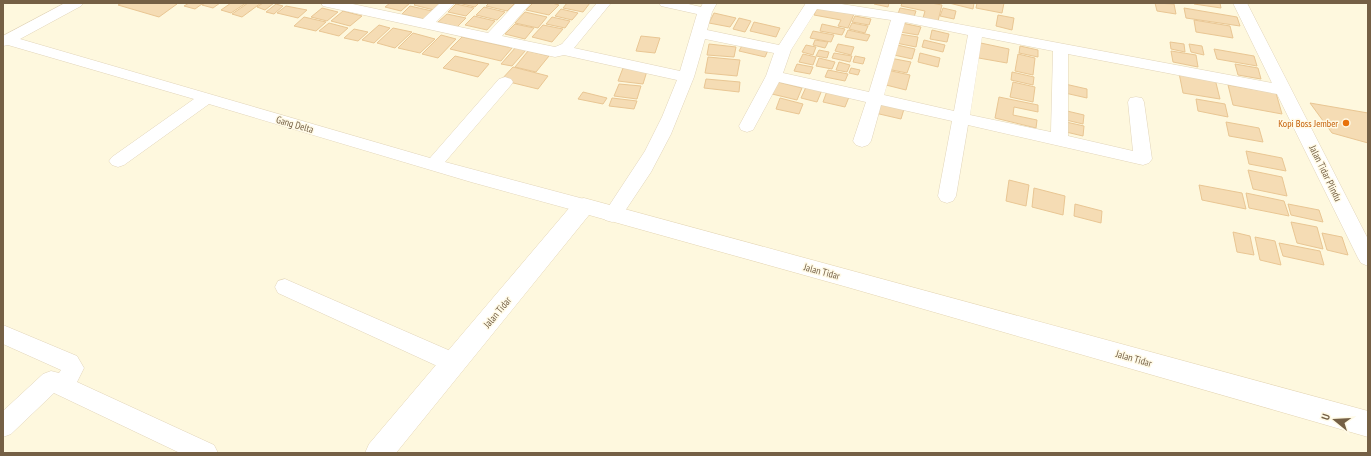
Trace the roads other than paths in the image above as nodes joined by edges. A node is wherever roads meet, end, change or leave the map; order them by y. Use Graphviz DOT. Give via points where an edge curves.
graph roads {
  1 [pos="76,3"];
  2 [pos="328,3"];
  3 [pos="448,3"];
  4 [pos="524,3"];
  5 [pos="604,3"];
  6 [pos="666,3"];
  7 [pos="1240,3"];
  8 [pos="374,8"];
  9 [pos="707,8"];
  10 [pos="899,17"];
  11 [pos="425,25"];
  12 [pos="976,32"];
  13 [pos="699,33"];
  14 [pos="491,39"];
  15 [pos="5,41"];
  16 [pos="1061,48"];
  17 [pos="564,50"];
  18 [pos="783,50"];
  19 [pos="774,76"];
  20 [pos="686,77"];
  21 [pos="505,82"];
  22 [pos="1285,90"];
  23 [pos="206,98"];
  24 [pos="875,98"];
  25 [pos="1136,102"];
  26 [pos="961,117"];
  27 [pos="747,126"];
  28 [pos="1060,140"];
  29 [pos="862,141"];
  30 [pos="118,161"];
  31 [pos="433,165"];
  32 [pos="947,196"];
  33 [pos="584,206"];
  34 [pos="612,215"];
  35 [pos="1368,258"];
  36 [pos="285,287"];
  37 [pos="3,334"];
  38 [pos="454,363"];
  39 [pos="51,382"];
  40 [pos="1368,424"];
  41 [pos="3,426"];
  42 [pos="206,453"];
  43 [pos="379,453"];
  1 -- 15 [label="street"];
  2 -- 8 [label="street"];
  3 -- 11 [label="street"];
  4 -- 14 [label="street"];
  5 -- 17 [label="street"];
  6 -- 9 [label="street"];
  7 -- 22 [label="street, Jalan Tidar Plindu"];
  8 -- 11 [label="street"];
  9 -- 13 [label="street"];
  10 -- 12 [label="street"];
  10 -- 18 [label="street" via="814,4"];
  10 -- 24 [label="street"];
  11 -- 14 [label="street"];
  12 -- 16 [label="street"];
  12 -- 26 [label="street"];
  13 -- 18 [label="street"];
  13 -- 20 [label="street"];
  14 -- 17 [label="street" via="548,51"];
  15 -- 23 [label="street, Gang Delta"];
  16 -- 22 [label="street"];
  16 -- 28 [label="street"];
  17 -- 20 [label="street"];
  18 -- 19 [label="street"];
  19 -- 24 [label="street"];
  19 -- 27 [label="street"];
  20 -- 34 [label="street" via="674,111 655,150"];
  21 -- 31 [label="street"];
  22 -- 35 [label="street, Jalan Tidar Plindu"];
  23 -- 30 [label="street"];
  23 -- 31 [label="street, Gang Delta"];
  24 -- 26 [label="street"];
  24 -- 29 [label="street"];
  25 -- 28 [label="street" via="1143,159"];
  26 -- 28 [label="street"];
  26 -- 32 [label="street"];
  31 -- 33 [label="street, Gang Delta"];
  33 -- 34 [label="main road, Jalan Tidar"];
  33 -- 38 [label="main road, Jalan Tidar"];
  34 -- 40 [label="main road, Jalan Tidar" via="848,278"];
  36 -- 38 [label="street"];
  37 -- 39 [label="street" via="72,366 72,374 65,385"];
  38 -- 43 [label="main road, Jalan Tidar"];
  39 -- 41 [label="street"];
  39 -- 42 [label="street"];
}
